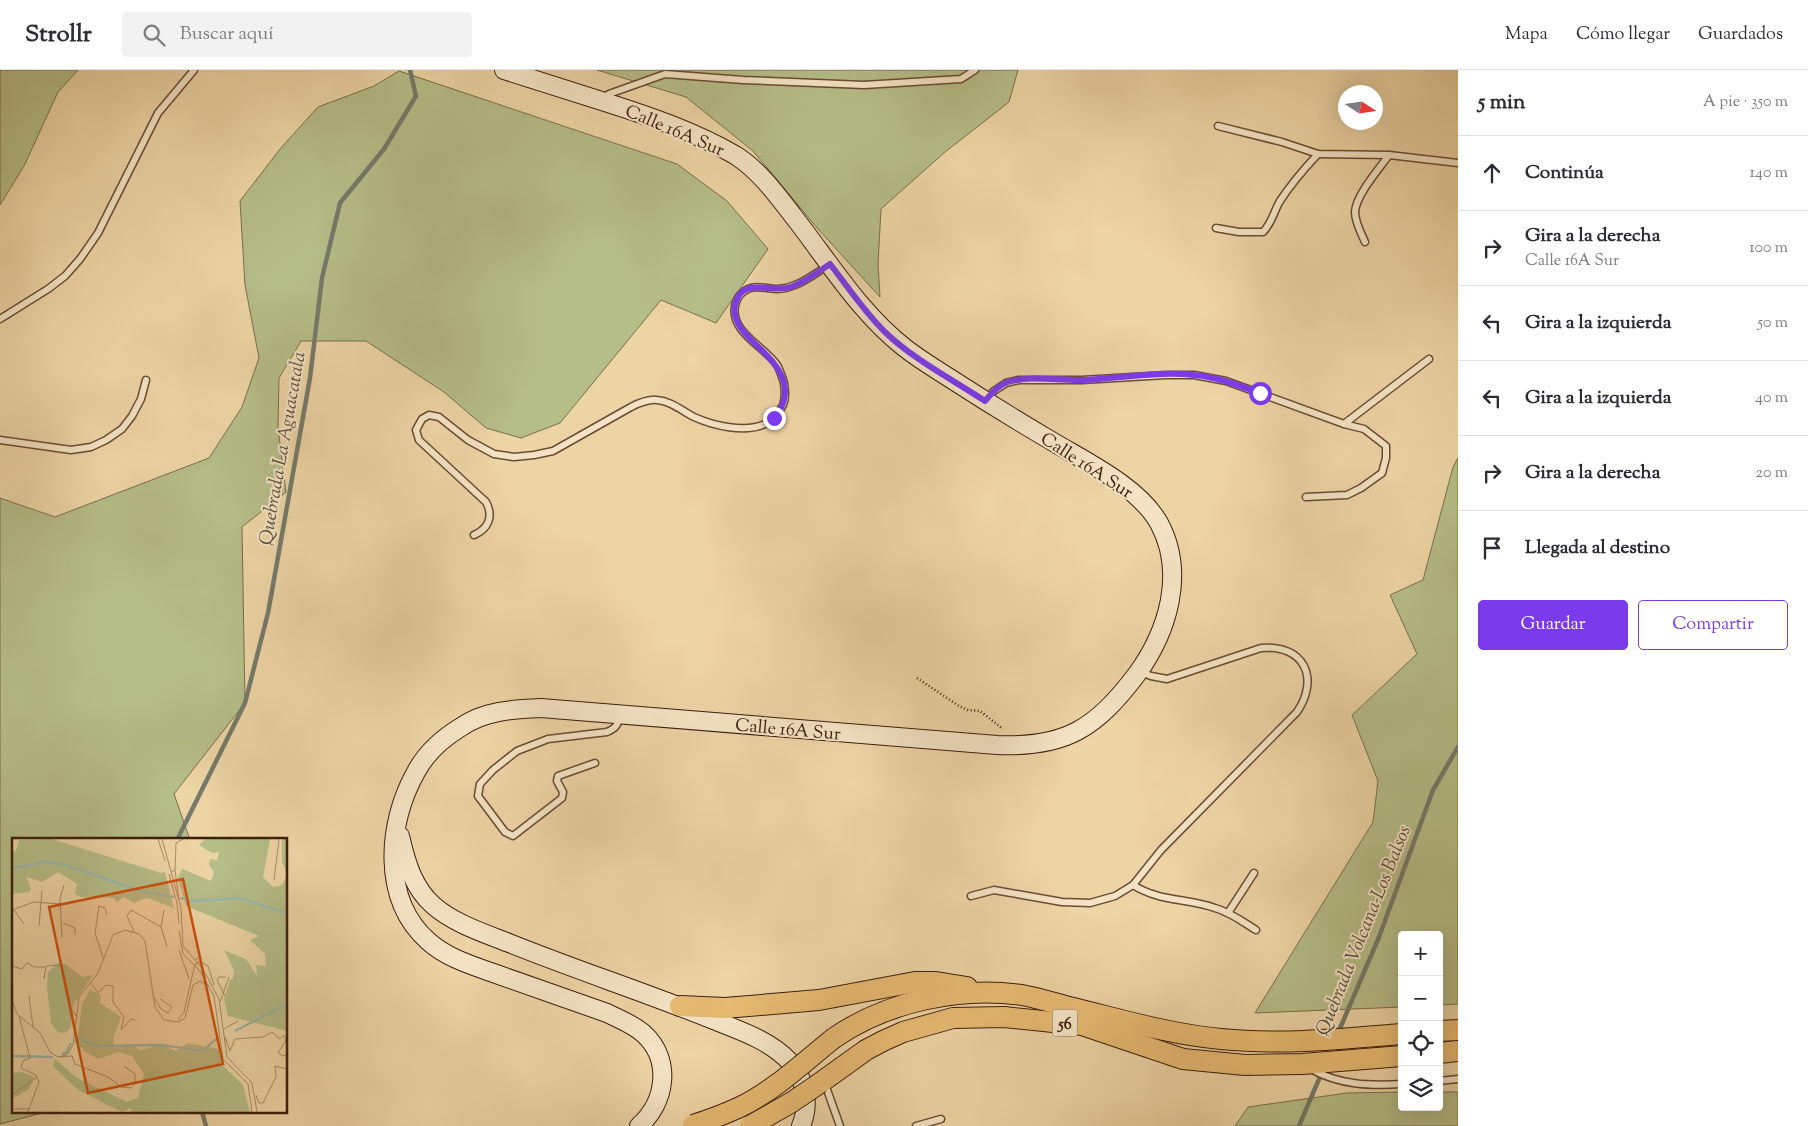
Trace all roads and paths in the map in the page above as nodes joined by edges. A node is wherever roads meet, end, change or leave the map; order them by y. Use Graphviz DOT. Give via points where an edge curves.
graph roads {
  1 [pos="194,70"];
  2 [pos="504,70"];
  3 [pos="975,70"];
  4 [pos="600,101"];
  5 [pos="1218,126"];
  6 [pos="1318,154"];
  7 [pos="1389,155"];
  8 [pos="1458,162"];
  9 [pos="1216,228"];
  10 [pos="1365,242"];
  11 [pos="830,264"];
  12 [pos="0,319"];
  13 [pos="1429,359"];
  14 [pos="146,380"];
  15 [pos="985,401"];
  16 [pos="1344,424"];
  17 [pos="0,440"];
  18 [pos="1306,498"];
  19 [pos="474,535"];
  20 [pos="1139,671"];
  21 [pos="917,678"];
  22 [pos="620,715"];
  23 [pos="1023,746"];
  24 [pos="595,763"];
  25 [pos="397,824"];
  26 [pos="1254,873"];
  27 [pos="1133,885"];
  28 [pos="971,896"];
  29 [pos="1228,914"];
  30 [pos="1256,930"];
  31 [pos="989,993"];
  32 [pos="680,1006"];
  33 [pos="1458,1030"];
  34 [pos="1443,1032"];
  35 [pos="1398,1034"];
  36 [pos="1458,1051"];
  37 [pos="1443,1052"];
  38 [pos="1398,1056"];
  39 [pos="1316,1068"];
  40 [pos="1458,1079"];
  41 [pos="1443,1081"];
  42 [pos="822,1082"];
  43 [pos="1398,1084"];
  44 [pos="940,1119"];
  45 [pos="640,1126"];
  46 [pos="692,1126"];
  47 [pos="750,1126"];
  48 [pos="801,1126"];
  49 [pos="840,1126"];
  50 [pos="916,1126"];
  1 -- 12 [label="lane" via="158,113 98,233 80,259 48,289"];
  2 -- 4 [label="main road, Calle 16A Sur"];
  3 -- 4 [label="lane" via="961,79 864,85 665,74 609,94"];
  4 -- 11 [label="main road, Calle 16A Sur" via="661,120 738,157 769,185"];
  5 -- 6 [label="lane" via="1263,136"];
  6 -- 7 [label="lane"];
  6 -- 9 [label="lane" via="1290,185 1263,232"];
  7 -- 8 [label="lane"];
  7 -- 10 [label="lane" via="1359,198 1355,212"];
  11 -- 15 [label="main road, Calle 16A Sur" via="886,333"];
  11 -- 19 [label="lane" via="789,288 748,288 736,302 735,321 777,366 785,390 781,410 765,424 753,427 721,425 695,418 668,403 644,401 553,451 514,457 494,454 468,440 439,417 429,415 422,419 416,430 419,440 486,502 490,510 487,525"];
  13 -- 16 [label="lane"];
  14 -- 17 [label="lane" via="141,399 122,429 91,447 70,450"];
  15 -- 16 [label="lane" via="1006,383 1019,380 1194,375 1226,381"];
  15 -- 20 [label="main road, Calle 16A Sur" via="1104,473 1131,492 1158,522 1168,545 1172,566 1171,592 1161,631"];
  16 -- 18 [label="lane" via="1364,429 1386,446 1382,473 1347,494"];
  20 -- 23 [label="main road, Calle 16A Sur" via="1113,704 1089,725 1068,736"];
  20 -- 27 [label="lane" via="1166,679 1271,647 1292,652 1299,658 1308,684 1297,712 1161,850"];
  21 -- 23 [label="path" via="960,706 988,716"];
  22 -- 23 [label="main road, Calle 16A Sur"];
  22 -- 24 [label="lane" via="619,723 607,732 565,736 517,751 480,784 478,796 505,832 513,836 562,798 558,776"];
  22 -- 25 [label="main road, Calle 16A Sur" via="541,708 482,716 462,726 428,754 407,789"];
  25 -- 32 [label="main road, Calle 16A Sur" via="414,880 435,907 454,919 527,950"];
  25 -- 45 [label="main road, Calle 16A Sur" via="393,857 398,895 409,920 428,940 456,959 607,1013 630,1024 652,1044 663,1074 662,1088 651,1114"];
  26 -- 29 [label="lane"];
  27 -- 28 [label="lane" via="1115,896 1090,902 1062,902 994,890"];
  27 -- 29 [label="lane" via="1159,897 1216,908"];
  29 -- 30 [label="lane"];
  31 -- 32 [label="main road" via="958,985 915,982 819,1000 725,1008"];
  31 -- 35 [label="main road, 56" via="1022,995 1170,1032 1229,1040 1286,1043"];
  31 -- 46 [label="main road, 56, bridge" via="953,995 892,1008 870,1017 834,1038 759,1096"];
  32 -- 48 [label="main road, Calle 16A Sur" via="766,1042 791,1063 804,1088 806,1112"];
  33 -- 34 [label="main road"];
  36 -- 37 [label="main road"];
  38 -- 39 [label="main road, 56"];
  39 -- 42 [label="main road, 56" via="1183,1059 1082,1025 1004,1017 953,1018 883,1041"];
  39 -- 43 [label="lane" via="1359,1084"];
  40 -- 41 [label="lane"];
  42 -- 47 [label="main road, 56, bridge"];
  42 -- 49 [label="lane"];
  44 -- 50 [label="lane"];
}
